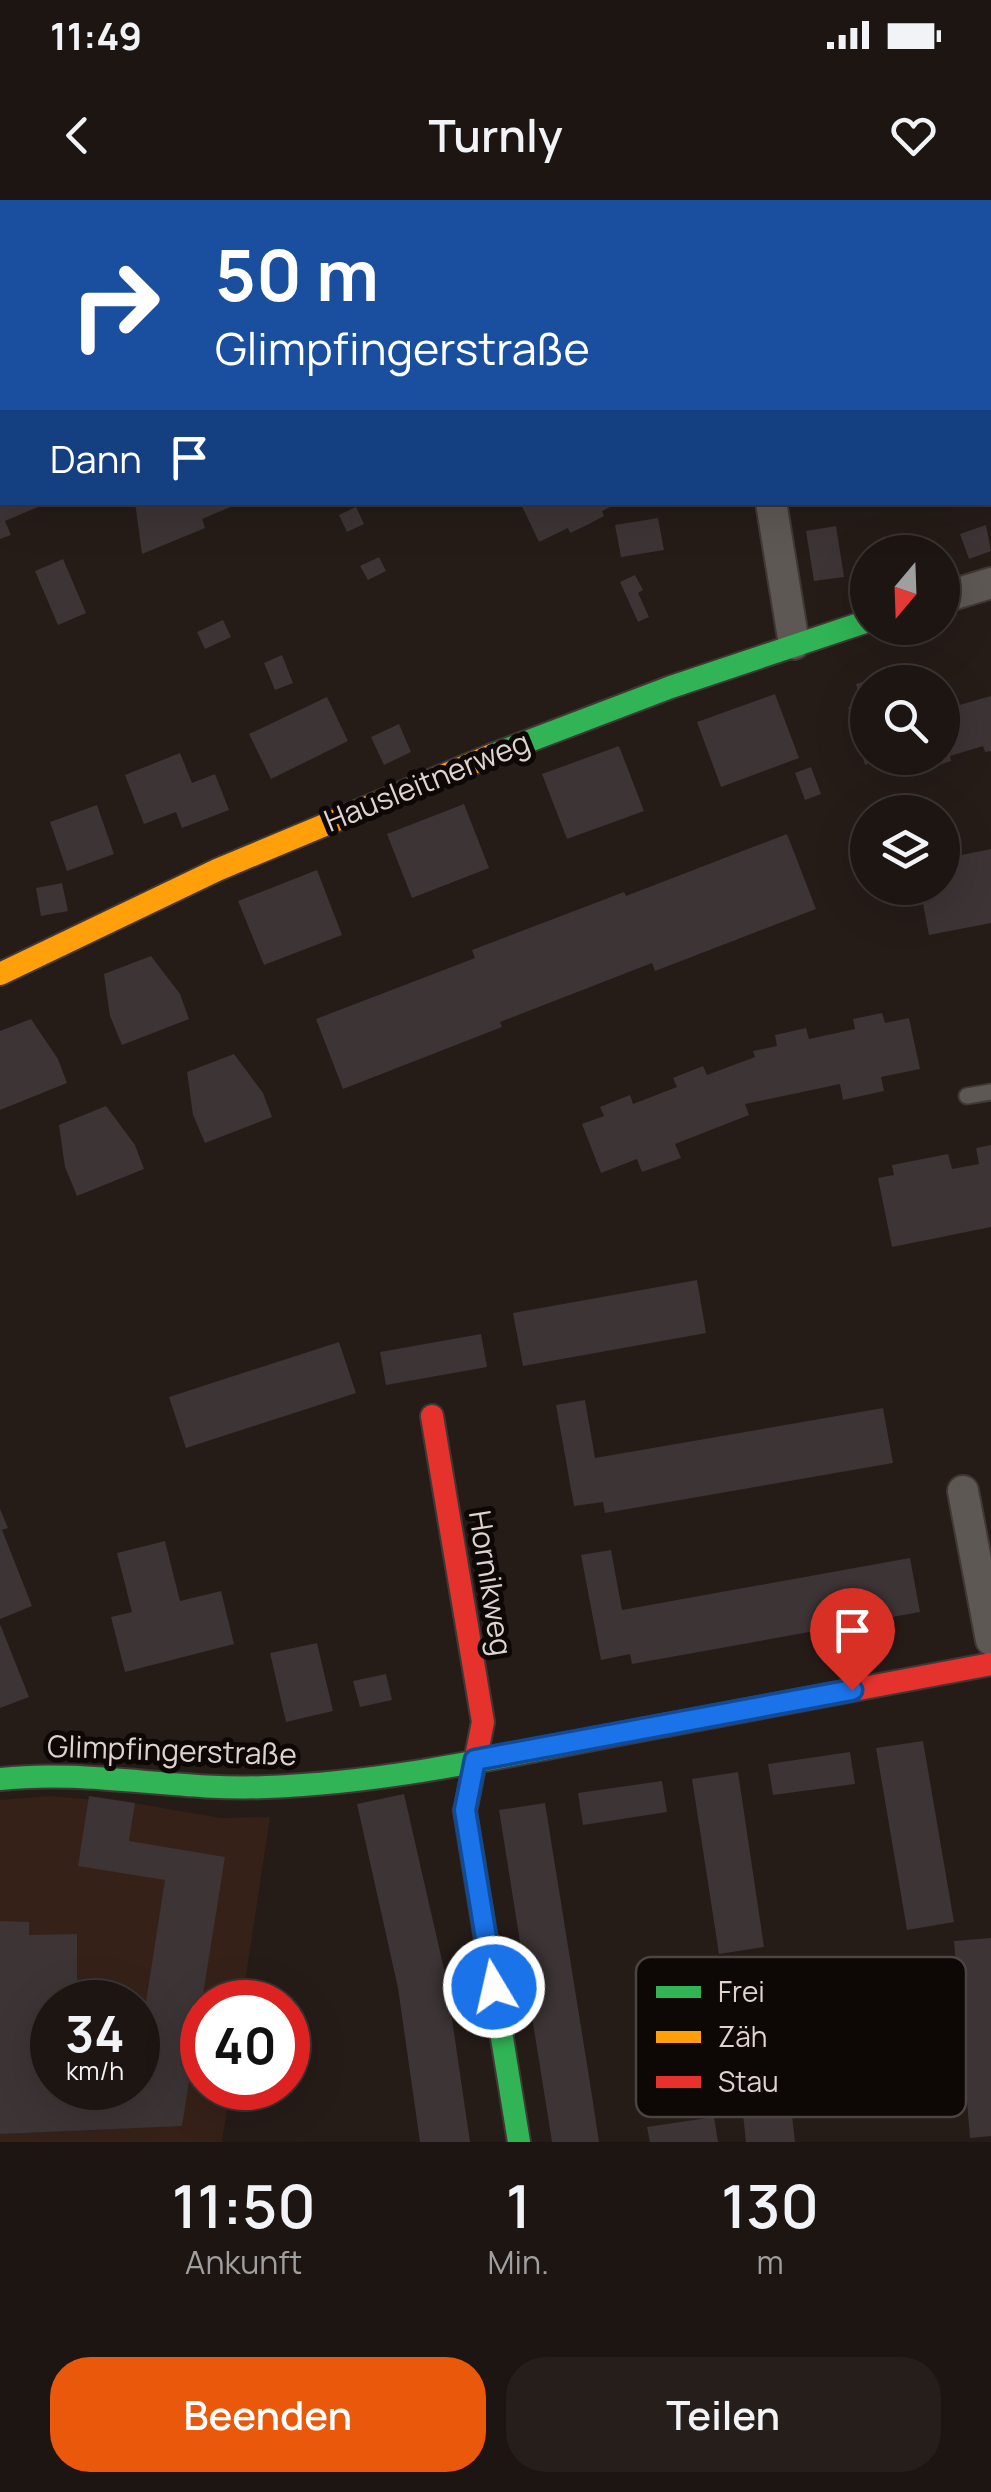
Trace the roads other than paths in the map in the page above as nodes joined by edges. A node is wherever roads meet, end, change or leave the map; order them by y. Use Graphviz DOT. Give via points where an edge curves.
graph roads {
  1 [pos="771,505"];
  2 [pos="991,583"];
  3 [pos="960,592"];
  4 [pos="850,627"];
  5 [pos="794,644"];
  6 [pos="0,974"];
  7 [pos="991,1092"];
  8 [pos="967,1096"];
  9 [pos="432,1416"];
  10 [pos="962,1491"];
  11 [pos="991,1640"];
  12 [pos="991,1664"];
  13 [pos="475,1760"];
  14 [pos="0,1779"];
  15 [pos="519,2142"];
  1 -- 5 [label="street"];
  2 -- 3 [label="street"];
  4 -- 5 [label="street, Hausleitnerweg"];
  5 -- 6 [label="street, Hausleitnerweg" via="427,780 212,871"];
  7 -- 8 [label="lane"];
  9 -- 13 [label="street, Hornikweg" via="482,1722"];
  10 -- 11 [label="street"];
  12 -- 13 [label="street, Glimpfingerstraße"];
  13 -- 14 [label="street, Glimpfingerstraße" via="360,1782 254,1789"];
  13 -- 15 [label="street, Hornikweg" via="465,1810"];
}
